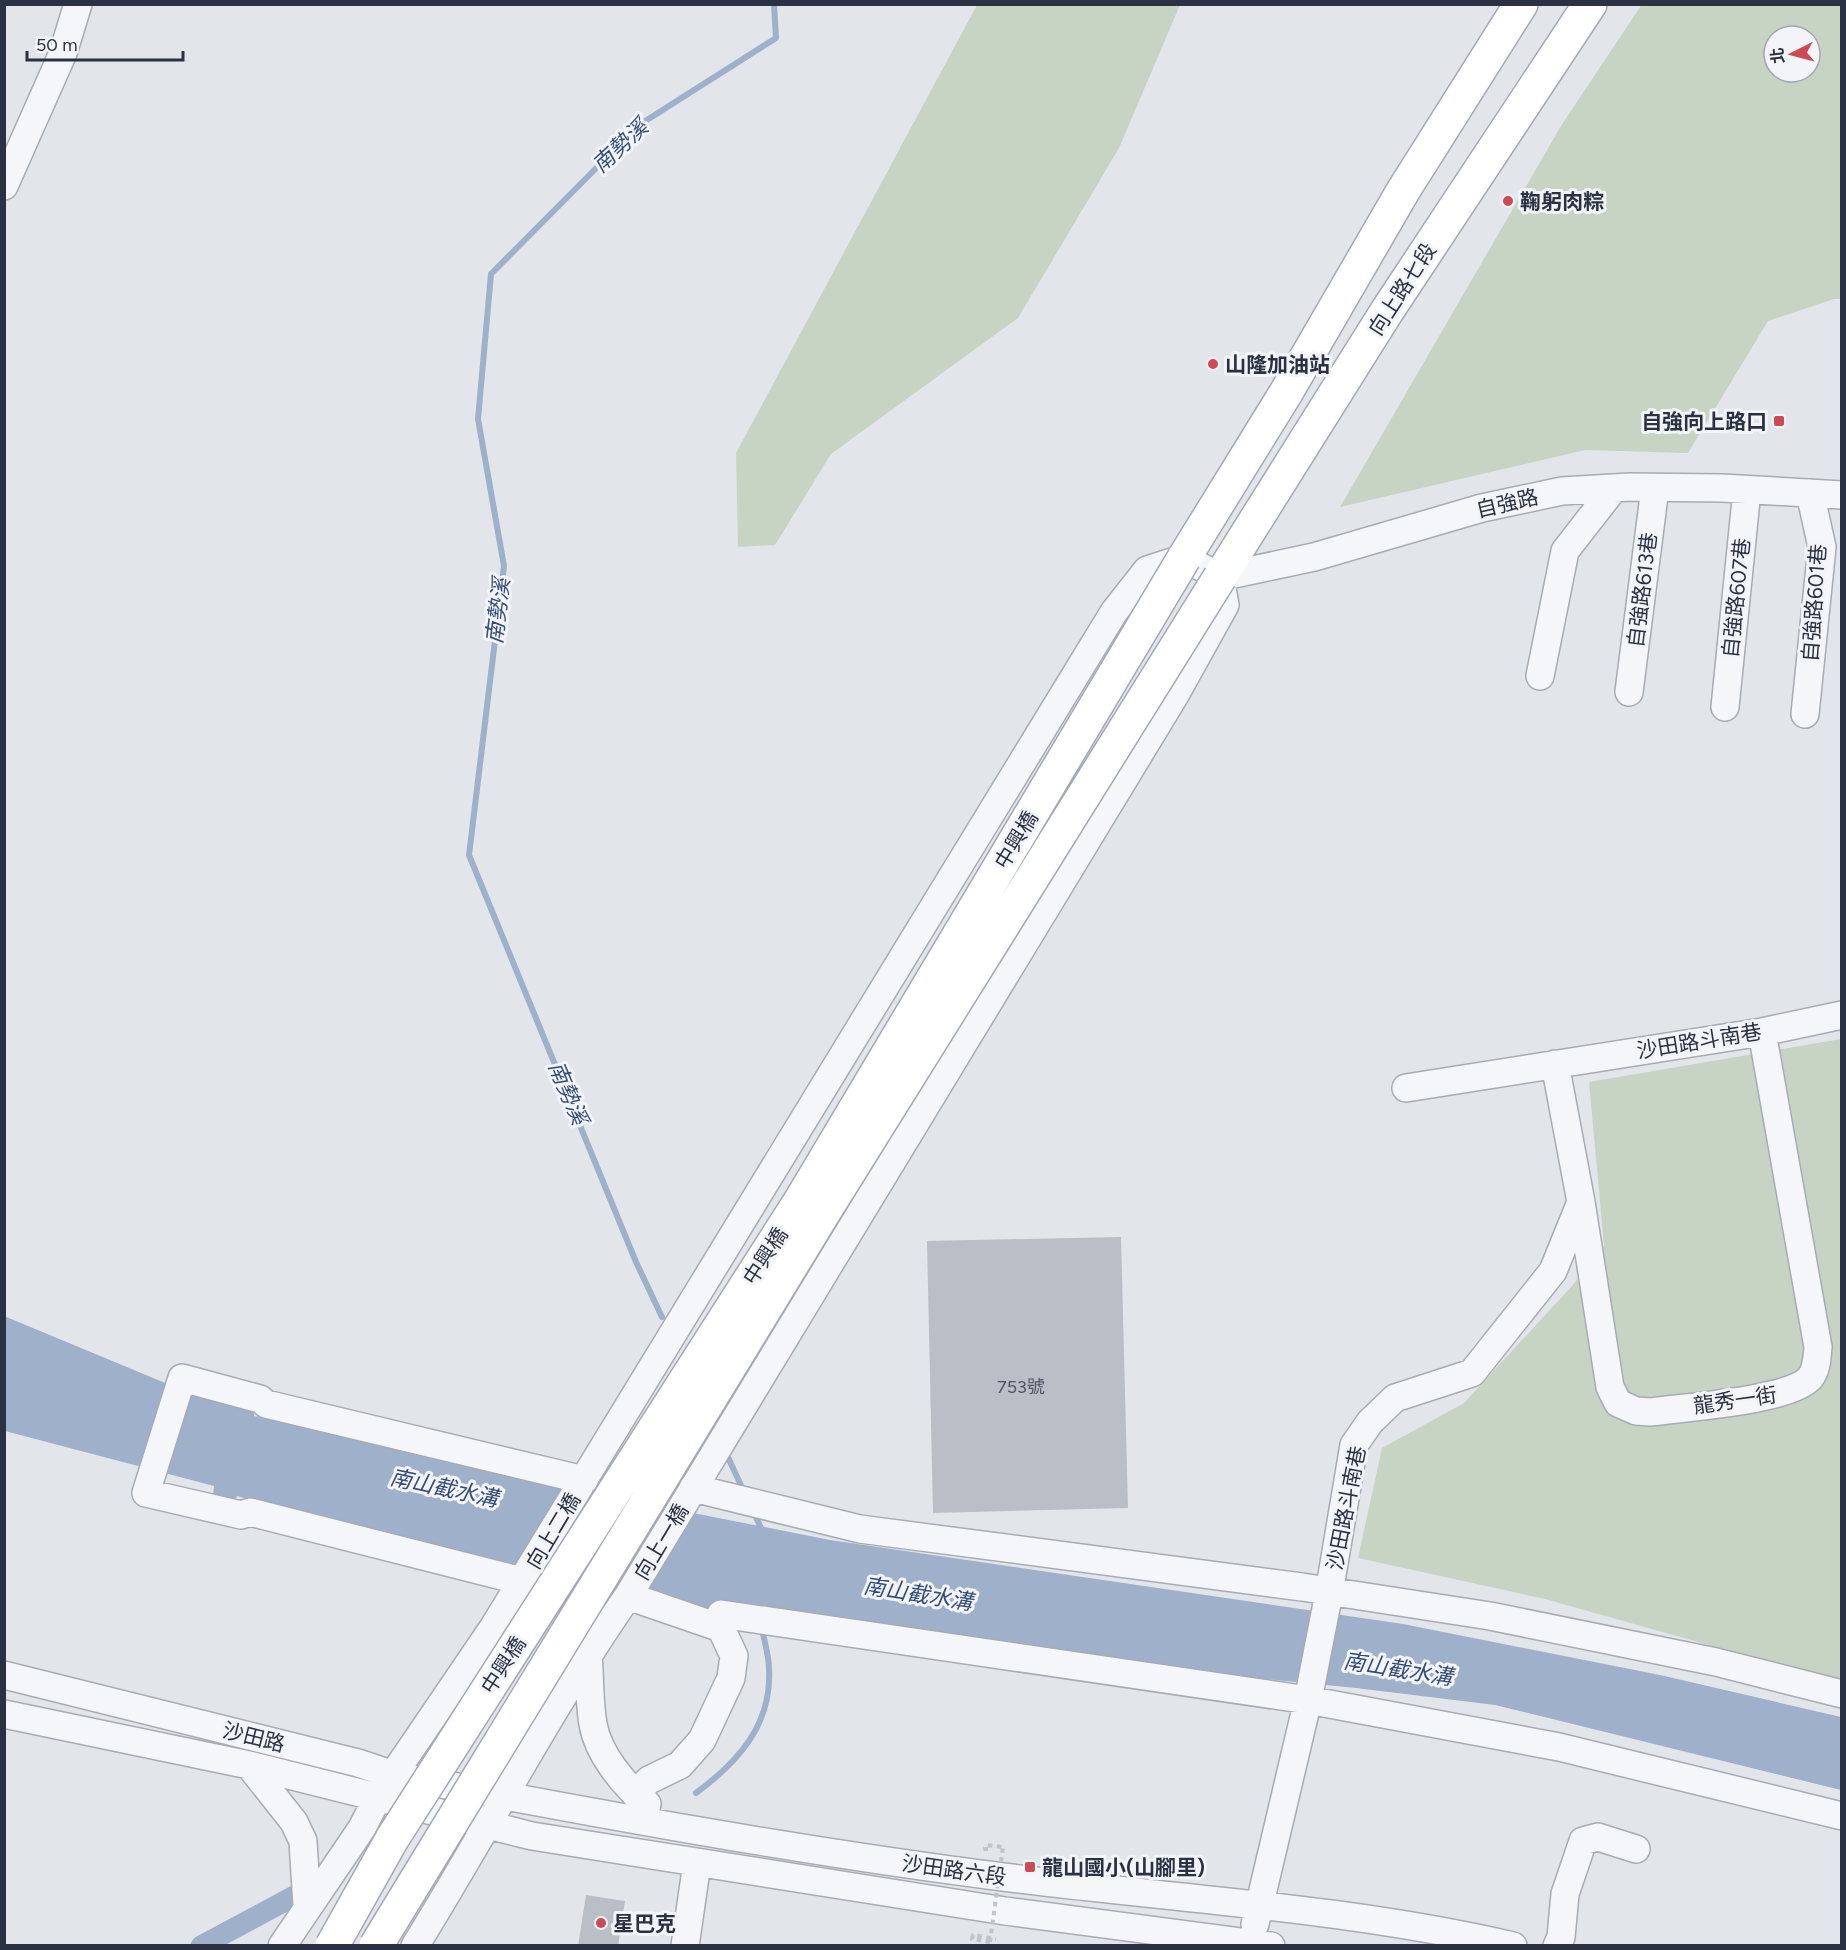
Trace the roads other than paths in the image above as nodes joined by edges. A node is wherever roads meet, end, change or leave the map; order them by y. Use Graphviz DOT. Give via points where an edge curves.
graph roads {
  1 [pos="78,4"];
  2 [pos="1521,4"];
  3 [pos="1590,4"];
  4 [pos="4,186"];
  5 [pos="1614,488"];
  6 [pos="1655,488"];
  7 [pos="1747,490"];
  8 [pos="1810,493"];
  9 [pos="1842,495"];
  10 [pos="1184,558"];
  11 [pos="1220,577"];
  12 [pos="1540,676"];
  13 [pos="1629,692"];
  14 [pos="1725,707"];
  15 [pos="1805,714"];
  16 [pos="1842,1016"];
  17 [pos="1762,1032"];
  18 [pos="1555,1064"];
  19 [pos="1406,1088"];
  20 [pos="1581,1202"];
  21 [pos="584,1480"];
  22 [pos="694,1488"];
  23 [pos="522,1581"];
  24 [pos="1329,1593"];
  25 [pos="628,1596"];
  26 [pos="721,1614"];
  27 [pos="588,1653"];
  28 [pos="4,1676"];
  29 [pos="1842,1694"];
  30 [pos="1308,1700"];
  31 [pos="4,1714"];
  32 [pos="249,1765"];
  33 [pos="394,1775"];
  34 [pos="635,1794"];
  35 [pos="504,1796"];
  36 [pos="378,1797"];
  37 [pos="1842,1816"];
  38 [pos="488,1826"];
  39 [pos="679,1829"];
  40 [pos="1636,1849"];
  41 [pos="698,1863"];
  42 [pos="307,1906"];
  43 [pos="1258,1906"];
  44 [pos="285,1942"];
  45 [pos="1257,1944"];
  46 [pos="332,1946"];
  47 [pos="376,1946"];
  48 [pos="415,1946"];
  49 [pos="685,1946"];
  50 [pos="1513,1946"];
  51 [pos="1557,1946"];
  1 -- 4 [label="street" via="63,53"];
  2 -- 10 [label="main road" via="1403,191"];
  3 -- 11 [label="main road, 向上路七段" via="1387,311"];
  5 -- 6 [label="street, 自強路"];
  5 -- 11 [label="street, 自強路" via="1562,491 1482,508 1354,547"];
  5 -- 12 [label="street" via="1565,551"];
  6 -- 7 [label="street, 自強路"];
  6 -- 13 [label="street, 自強路613巷"];
  7 -- 8 [label="street, 自強路"];
  7 -- 14 [label="street, 自強路607巷"];
  8 -- 9 [label="street, 自強路"];
  8 -- 15 [label="street, 自強路601巷" via="1822,547"];
  10 -- 11 [label="street"];
  10 -- 21 [label="street, 向上二橋" via="1147,570 1114,612"];
  10 -- 46 [label="main road, 中興橋, bridge" via="801,1200 398,1829"];
  11 -- 22 [label="street, 向上一橋" via="1224,605 1180,685"];
  11 -- 47 [label="main road, 中興橋, bridge" via="824,1212"];
  16 -- 17 [label="street, 沙田路斗南巷"];
  17 -- 18 [label="street, 沙田路斗南巷"];
  17 -- 20 [label="street, 龍秀一街" via="1818,1347 1811,1377 1786,1393 1651,1412 1618,1403 1606,1370"];
  18 -- 19 [label="street, 沙田路斗南巷"];
  18 -- 20 [label="street"];
  20 -- 24 [label="street, 沙田路斗南巷" via="1553,1271 1472,1373 1395,1398 1370,1422 1354,1445"];
  21 -- 23 [label="street, 向上二橋"];
  21 -- 23 [label="street" via="266,1404 260,1399 182,1378 146,1493 241,1515 250,1512"];
  22 -- 24 [label="street" via="860,1529"];
  22 -- 25 [label="street, 向上一橋"];
  23 -- 33 [label="street, 向上二橋"];
  24 -- 29 [label="street" via="1490,1616 1716,1662"];
  24 -- 30 [label="street, 沙田路斗南巷"];
  25 -- 27 [label="street"];
  25 -- 34 [label="street" via="721,1628 734,1656 731,1678 702,1740 680,1765 649,1780"];
  26 -- 30 [label="street"];
  27 -- 34 [label="street" via="593,1724 601,1749"];
  27 -- 35 [label="street"];
  28 -- 33 [label="street, 沙田路"];
  30 -- 37 [label="street" via="1559,1747"];
  30 -- 43 [label="street, 沙田路斗南巷"];
  31 -- 32 [label="street, 沙田路"];
  32 -- 36 [label="street, 沙田路"];
  32 -- 42 [label="street" via="294,1822 303,1841"];
  33 -- 35 [label="street, 沙田路"];
  33 -- 36 [label="street, 向上二橋"];
  34 -- 39 [label="street"];
  35 -- 38 [label="street"];
  35 -- 39 [label="street, 沙田路六段"];
  36 -- 38 [label="street, 沙田路"];
  36 -- 42 [label="street, 向上二橋" via="362,1828"];
  38 -- 41 [label="street, 沙田路六段"];
  38 -- 48 [label="street"];
  39 -- 43 [label="street, 沙田路六段" via="1010,1878"];
  40 -- 51 [label="street" via="1598,1837 1583,1840 1565,1894"];
  41 -- 45 [label="street, 沙田路六段" via="1005,1911"];
  41 -- 49 [label="street"];
  42 -- 44 [label="street, 向上二橋"];
  43 -- 45 [label="street, 沙田路斗南巷"];
  43 -- 50 [label="street, 沙田路六段" via="1444,1930"];
}
